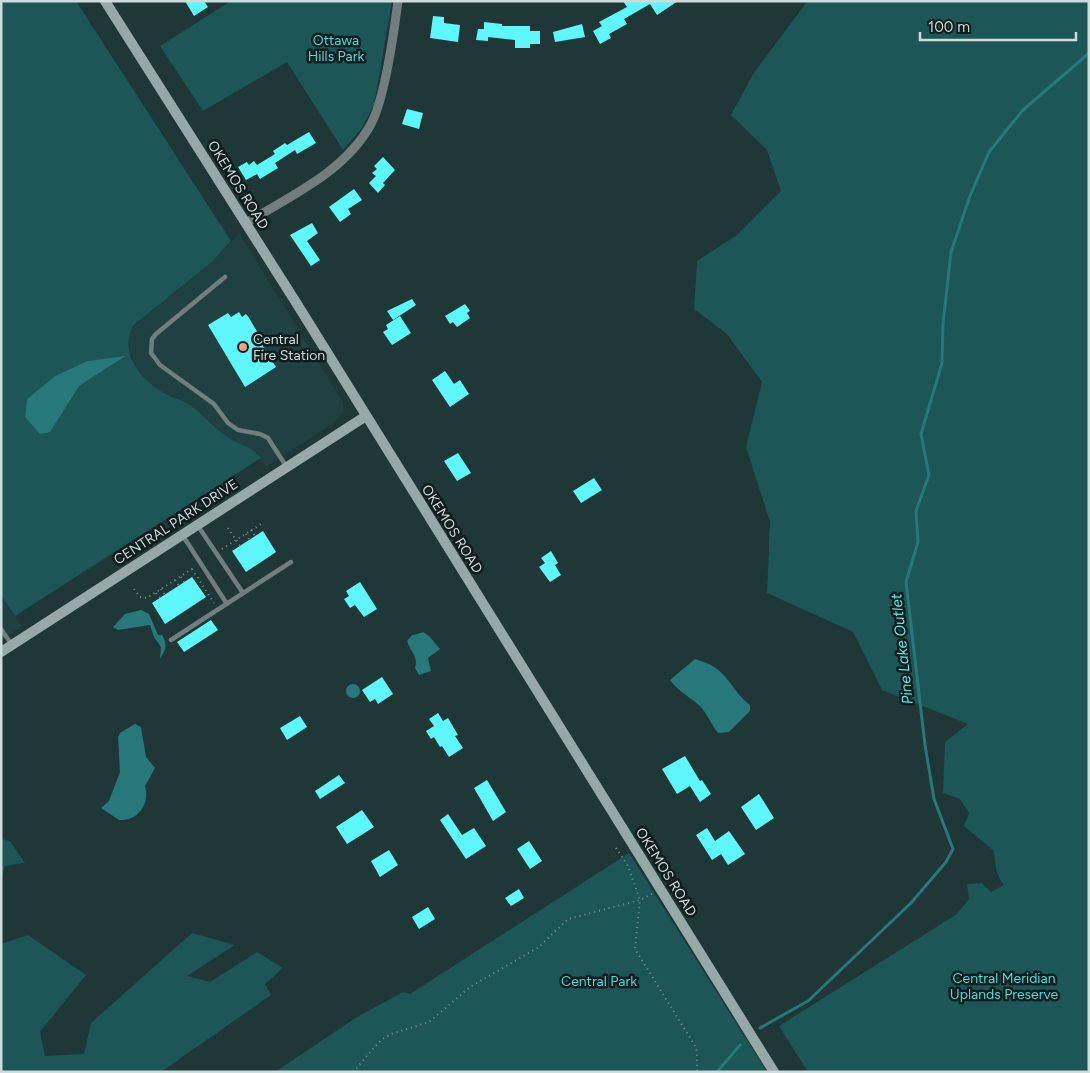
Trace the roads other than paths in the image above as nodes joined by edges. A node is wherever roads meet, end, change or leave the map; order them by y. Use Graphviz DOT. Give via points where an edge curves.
graph roads {
  1 [pos="105,1"];
  2 [pos="398,1"];
  3 [pos="246,223"];
  4 [pos="225,277"];
  5 [pos="366,416"];
  6 [pos="287,468"];
  7 [pos="198,525"];
  8 [pos="182,535"];
  9 [pos="291,562"];
  10 [pos="243,593"];
  11 [pos="227,604"];
  12 [pos="1,629"];
  13 [pos="171,640"];
  14 [pos="12,645"];
  15 [pos="1,652"];
  16 [pos="774,1072"];
  1 -- 3 [label="street, OKEMOS ROAD"];
  2 -- 3 [label="street" via="378,109 364,136 325,175"];
  3 -- 5 [label="street, OKEMOS ROAD"];
  4 -- 6 [label="lane" via="156,334 152,339 151,353 160,365 214,404 228,423 238,430 268,438"];
  5 -- 6 [label="street, CENTRAL PARK DRIVE"];
  5 -- 16 [label="street, OKEMOS ROAD"];
  6 -- 7 [label="street, CENTRAL PARK DRIVE"];
  7 -- 8 [label="street, CENTRAL PARK DRIVE"];
  7 -- 10 [label="lane"];
  8 -- 11 [label="lane"];
  8 -- 14 [label="street, CENTRAL PARK DRIVE"];
  9 -- 10 [label="lane"];
  10 -- 11 [label="lane"];
  11 -- 13 [label="lane"];
  12 -- 14 [label="lane"];
  14 -- 15 [label="street, CENTRAL PARK DRIVE"];
}
